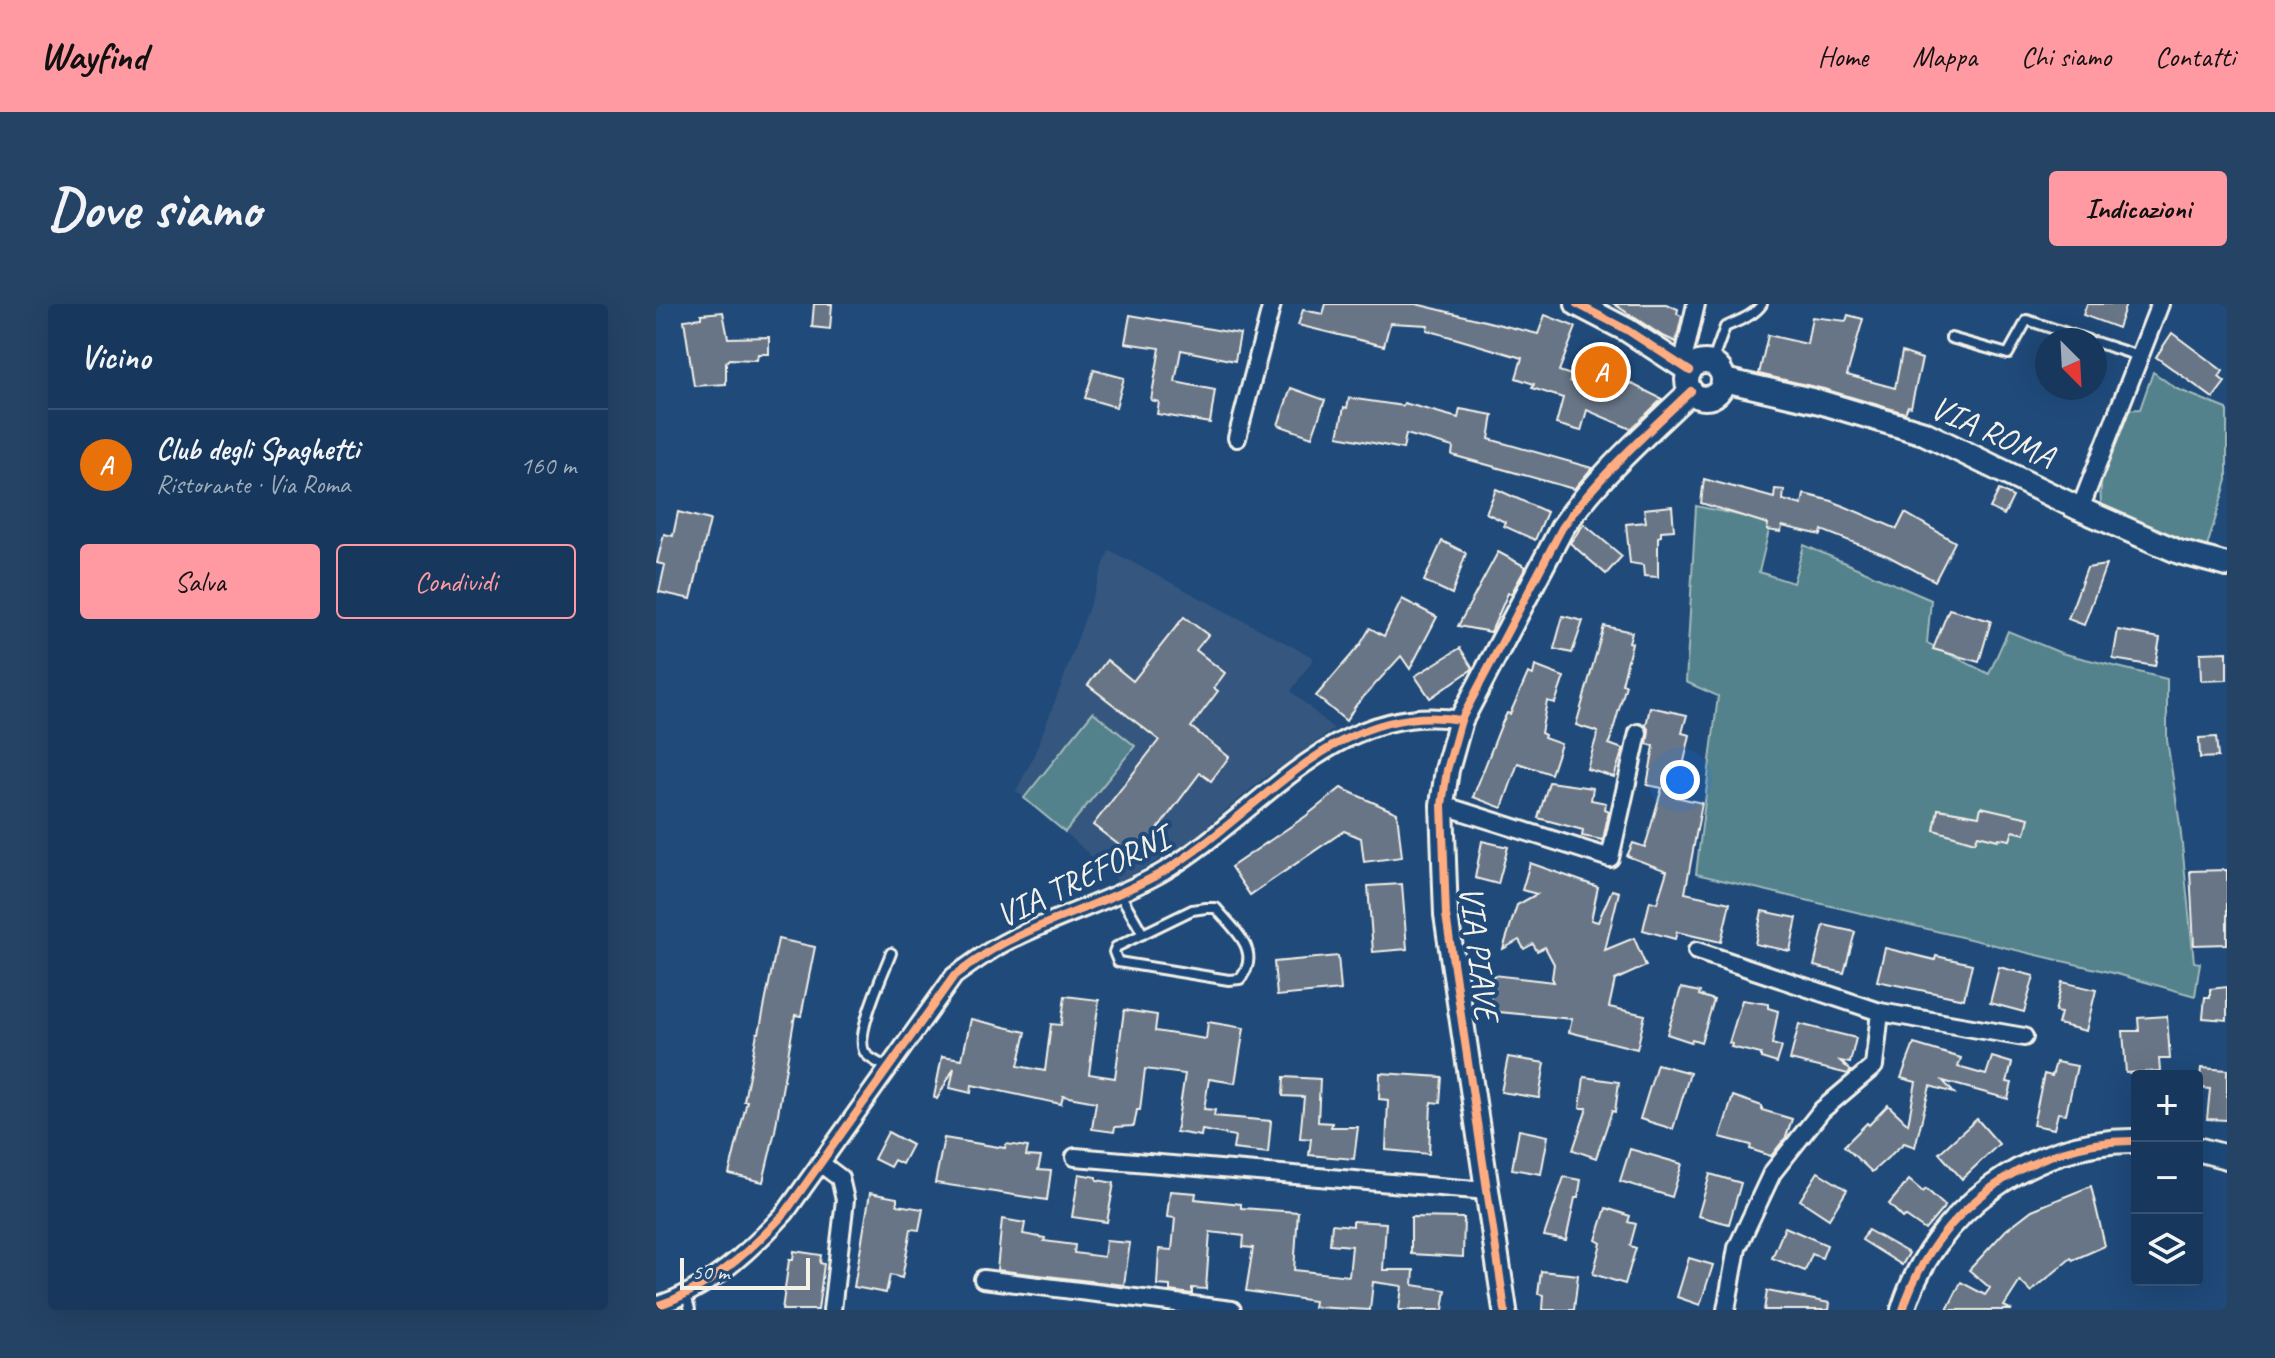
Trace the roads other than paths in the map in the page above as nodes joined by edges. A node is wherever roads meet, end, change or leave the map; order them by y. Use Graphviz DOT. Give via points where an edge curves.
graph roads {
  1 [pos="1272,304"];
  2 [pos="1577,304"];
  3 [pos="1696,304"];
  4 [pos="1762,304"];
  5 [pos="2160,304"];
  6 [pos="2051,328"];
  7 [pos="1951,338"];
  8 [pos="2107,346"];
  9 [pos="2139,356"];
  10 [pos="1718,372"];
  11 [pos="1688,376"];
  12 [pos="1237,438"];
  13 [pos="2080,509"];
  14 [pos="2227,565"];
  15 [pos="1461,720"];
  16 [pos="1638,733"];
  17 [pos="1442,805"];
  18 [pos="1120,893"];
  19 [pos="1143,934"];
  20 [pos="1697,951"];
  21 [pos="891,953"];
  22 [pos="1880,1012"];
  23 [pos="2024,1037"];
  24 [pos="888,1068"];
  25 [pos="2131,1141"];
  26 [pos="2203,1151"];
  27 [pos="1075,1157"];
  28 [pos="2227,1157"];
  29 [pos="820,1163"];
  30 [pos="1488,1191"];
  31 [pos="983,1279"];
  32 [pos="688,1302"];
  33 [pos="656,1306"];
  34 [pos="832,1310"];
  35 [pos="1232,1310"];
  36 [pos="1505,1310"];
  37 [pos="1726,1310"];
  38 [pos="1903,1310"];
  1 -- 12 [label="street"];
  2 -- 11 [label="street" via="1627,330"];
  3 -- 11 [label="street"];
  4 -- 10 [label="lane" via="1725,327"];
  5 -- 9 [label="street"];
  6 -- 7 [label="lane" via="2027,320 2008,354"];
  8 -- 9 [label="lane"];
  9 -- 13 [label="street"];
  10 -- 11 [label="street" via="1700,363"];
  10 -- 11 [label="street" via="1720,391 1711,397 1700,398"];
  10 -- 13 [label="street, VIA ROMA" via="1924,433"];
  11 -- 15 [label="street, VIA PIAVE" via="1562,528"];
  13 -- 14 [label="street, VIA ROMA" via="2179,552"];
  15 -- 17 [label="street, VIA PIAVE"];
  15 -- 18 [label="street, VIA TREFORNI" via="1398,719 1330,747 1183,859"];
  16 -- 17 [label="street" via="1610,858"];
  17 -- 30 [label="street, VIA PIAVE" via="1446,915"];
  18 -- 19 [label="lane"];
  18 -- 24 [label="street, VIA TREFORNI" via="1015,937 954,976"];
  19 -- 19 [label="lane" via="1116,947 1118,962 1229,980 1240,979 1250,961 1249,949 1216,908 1192,910"];
  20 -- 22 [label="street"];
  21 -- 24 [label="lane" via="862,1044 866,1054"];
  22 -- 23 [label="street"];
  22 -- 37 [label="street" via="1874,1066 1822,1110 1772,1173 1737,1248"];
  24 -- 29 [label="street, VIA TREFORNI"];
  25 -- 38 [label="street" via="2064,1150 2015,1172 1972,1203 1936,1243"];
  26 -- 28 [label="street"];
  27 -- 30 [label="street"];
  29 -- 32 [label="street, VIA TREFORNI" via="764,1236"];
  29 -- 34 [label="street" via="840,1178 845,1200"];
  30 -- 36 [label="street, VIA PIAVE"];
  31 -- 35 [label="street"];
  32 -- 33 [label="street, VIA TREFORNI"];
}
